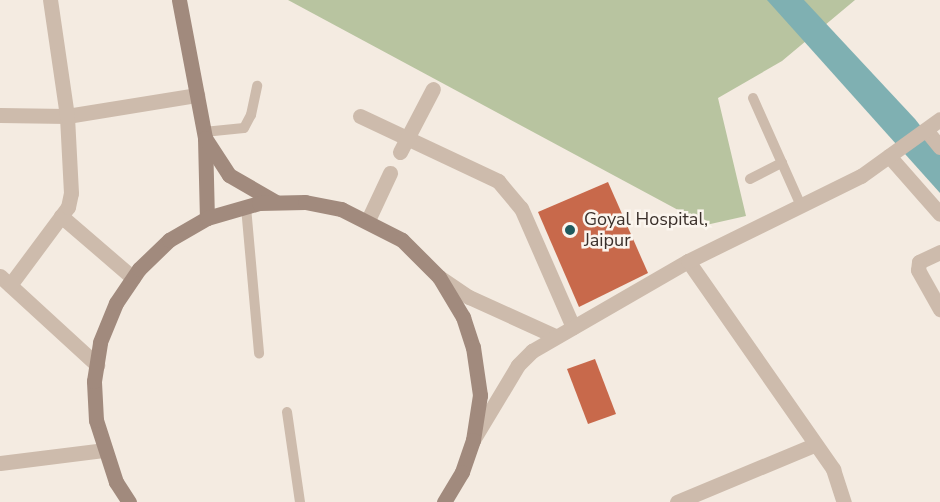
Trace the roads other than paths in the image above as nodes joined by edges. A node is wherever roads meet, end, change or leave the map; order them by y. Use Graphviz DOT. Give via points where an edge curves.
graph roads {
  1 [pos="51,0"];
  2 [pos="179,0"];
  3 [pos="257,86"];
  4 [pos="433,89"];
  5 [pos="197,95"];
  6 [pos="753,98"];
  7 [pos="0,115"];
  8 [pos="68,116"];
  9 [pos="360,116"];
  10 [pos="934,124"];
  11 [pos="204,135"];
  12 [pos="408,137"];
  13 [pos="940,147"];
  14 [pos="400,152"];
  15 [pos="891,154"];
  16 [pos="782,163"];
  17 [pos="390,173"];
  18 [pos="750,179"];
  19 [pos="278,203"];
  20 [pos="801,206"];
  21 [pos="246,207"];
  22 [pos="940,214"];
  23 [pos="61,216"];
  24 [pos="207,218"];
  25 [pos="368,220"];
  26 [pos="940,252"];
  27 [pos="688,261"];
  28 [pos="439,277"];
  29 [pos="133,278"];
  30 [pos="5,280"];
  31 [pos="940,309"];
  32 [pos="573,327"];
  33 [pos="555,336"];
  34 [pos="259,353"];
  35 [pos="97,365"];
  36 [pos="287,412"];
  37 [pos="473,440"];
  38 [pos="814,445"];
  39 [pos="105,450"];
  40 [pos="0,463"];
  41 [pos="129,502"];
  42 [pos="300,502"];
  43 [pos="444,502"];
  44 [pos="677,502"];
  45 [pos="844,502"];
  1 -- 8 [label="street"];
  2 -- 5 [label="main road"];
  3 -- 11 [label="lane" via="244,128"];
  4 -- 12 [label="street"];
  5 -- 8 [label="street"];
  5 -- 11 [label="main road"];
  6 -- 16 [label="lane"];
  7 -- 8 [label="street"];
  8 -- 23 [label="street" via="71,193"];
  9 -- 12 [label="street"];
  10 -- 13 [label="street"];
  10 -- 15 [label="street"];
  11 -- 19 [label="main road" via="229,176"];
  11 -- 24 [label="main road"];
  12 -- 14 [label="street"];
  12 -- 32 [label="street" via="498,181 521,208"];
  15 -- 20 [label="street" via="861,176"];
  15 -- 22 [label="street"];
  16 -- 18 [label="lane"];
  16 -- 20 [label="lane"];
  17 -- 25 [label="street"];
  19 -- 21 [label="main road"];
  19 -- 25 [label="main road" via="314,204"];
  20 -- 27 [label="street"];
  21 -- 24 [label="main road"];
  21 -- 34 [label="lane"];
  23 -- 29 [label="street"];
  23 -- 30 [label="street"];
  24 -- 29 [label="main road" via="169,240"];
  25 -- 28 [label="main road" via="402,240"];
  26 -- 31 [label="street" via="919,262 918,270"];
  27 -- 32 [label="street"];
  27 -- 38 [label="street"];
  28 -- 33 [label="street" via="469,297"];
  28 -- 37 [label="main road" via="463,317 473,347 480,395"];
  29 -- 35 [label="main road" via="116,303 100,342"];
  30 -- 35 [label="street"];
  32 -- 33 [label="street"];
  33 -- 37 [label="street" via="518,365"];
  35 -- 39 [label="main road" via="96,420"];
  36 -- 42 [label="lane"];
  37 -- 43 [label="main road" via="462,471"];
  38 -- 44 [label="street"];
  38 -- 45 [label="street" via="833,469"];
  39 -- 40 [label="street"];
  39 -- 41 [label="main road" via="116,482"];
}
